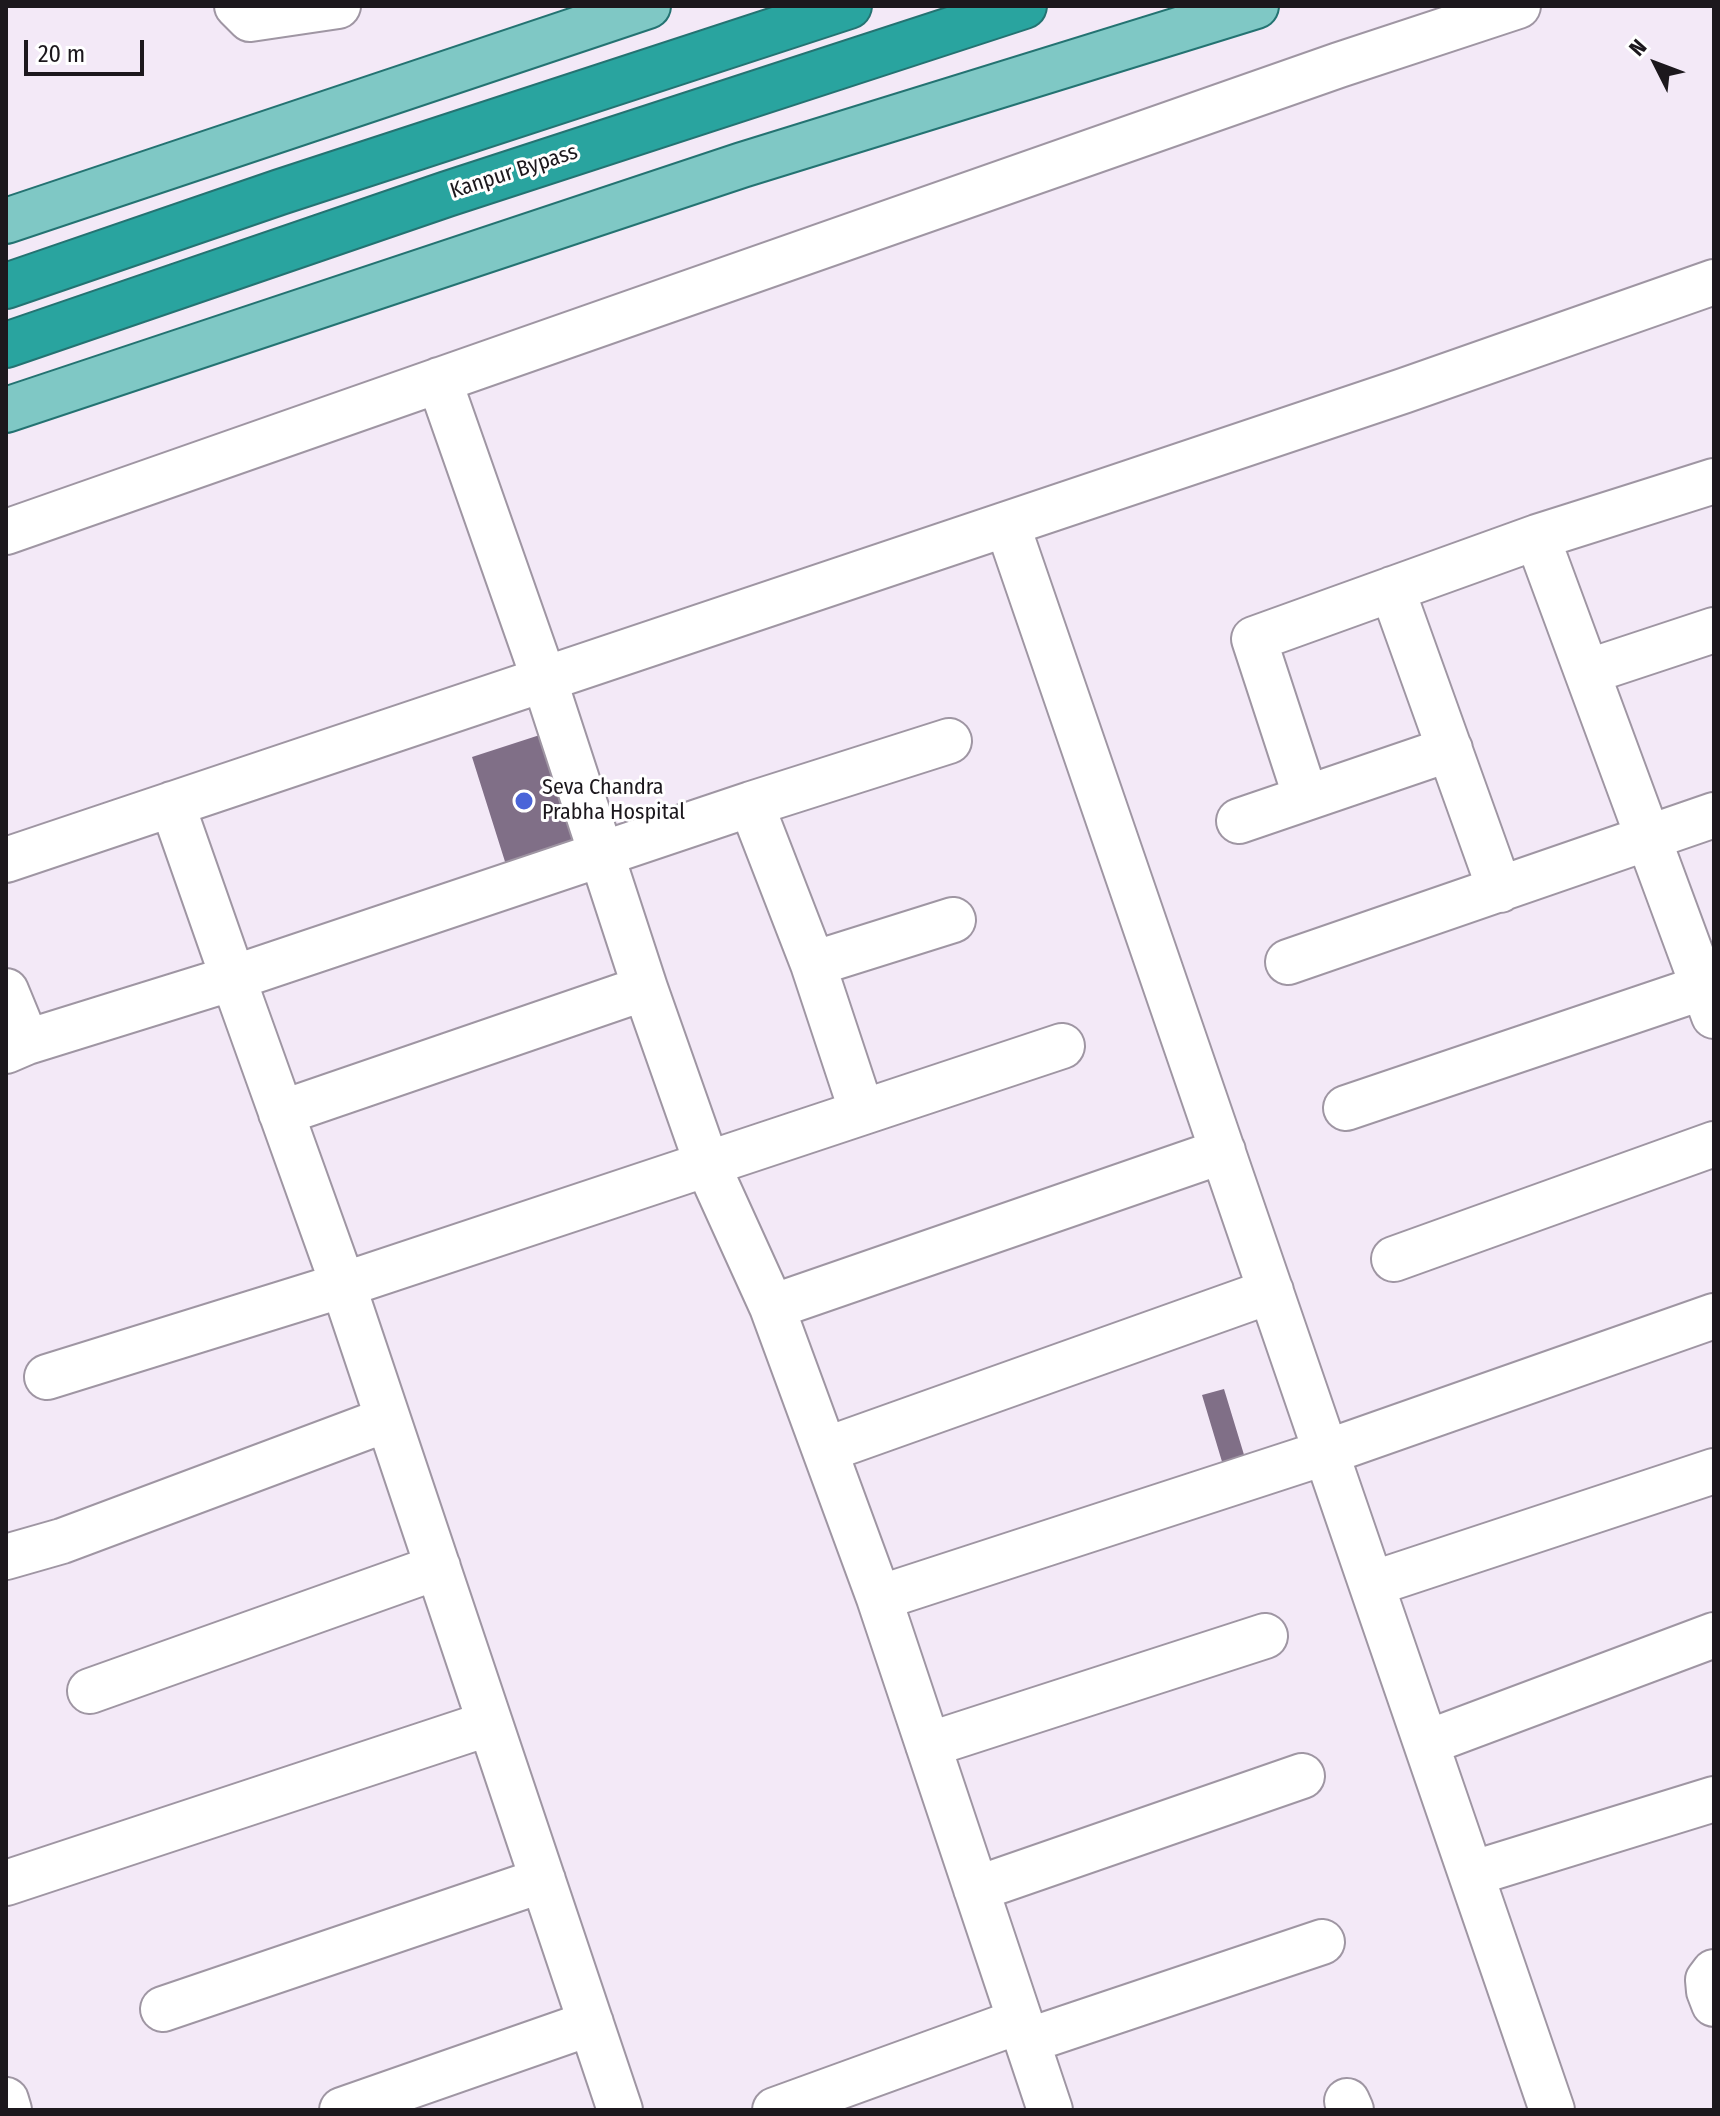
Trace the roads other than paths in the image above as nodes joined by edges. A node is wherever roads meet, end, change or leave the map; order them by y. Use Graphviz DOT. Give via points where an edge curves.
graph roads {
  1 [pos="237,6"];
  2 [pos="338,6"];
  3 [pos="648,6"];
  4 [pos="849,6"];
  5 [pos="1024,6"];
  6 [pos="1256,6"];
  7 [pos="1518,6"];
  8 [pos="6,221"];
  9 [pos="1714,282"];
  10 [pos="6,286"];
  11 [pos="6,345"];
  12 [pos="439,380"];
  13 [pos="6,410"];
  14 [pos="1714,481"];
  15 [pos="1007,524"];
  16 [pos="6,532"];
  17 [pos="1537,537"];
  18 [pos="1392,589"];
  19 [pos="1714,630"];
  20 [pos="1587,672"];
  21 [pos="544,679"];
  22 [pos="949,741"];
  23 [pos="1450,749"];
  24 [pos="1306,798"];
  25 [pos="172,804"];
  26 [pos="751,804"];
  27 [pos="1714,815"];
  28 [pos="1239,821"];
  29 [pos="1650,839"];
  30 [pos="603,853"];
  31 [pos="6,860"];
  32 [pos="1500,890"];
  33 [pos="953,920"];
  34 [pos="1288,962"];
  35 [pos="813,964"];
  36 [pos="233,978"];
  37 [pos="645,988"];
  38 [pos="6,991"];
  39 [pos="1709,1002"];
  40 [pos="1062,1046"];
  41 [pos="16,1047"];
  42 [pos="1346,1108"];
  43 [pos="862,1112"];
  44 [pos="281,1113"];
  45 [pos="1714,1144"];
  46 [pos="1223,1151"];
  47 [pos="707,1164"];
  48 [pos="1394,1259"];
  49 [pos="343,1285"];
  50 [pos="1271,1291"];
  51 [pos="772,1307"];
  52 [pos="1714,1316"];
  53 [pos="47,1377"];
  54 [pos="388,1419"];
  55 [pos="825,1450"];
  56 [pos="1327,1452"];
  57 [pos="1714,1471"];
  58 [pos="6,1557"];
  59 [pos="438,1567"];
  60 [pos="1372,1584"];
  61 [pos="879,1598"];
  62 [pos="1714,1635"];
  63 [pos="1265,1636"];
  64 [pos="90,1691"];
  65 [pos="490,1723"];
  66 [pos="1426,1743"];
  67 [pos="928,1745"];
  68 [pos="1302,1776"];
  69 [pos="1714,1799"];
  70 [pos="1471,1874"];
  71 [pos="543,1880"];
  72 [pos="6,1883"];
  73 [pos="976,1889"];
  74 [pos="1322,1942"];
  75 [pos="1714,1972"];
  76 [pos="1714,2004"];
  77 [pos="163,2009"];
  78 [pos="591,2023"];
  79 [pos="1024,2031"];
  80 [pos="6,2100"];
  81 [pos="9,2110"];
  82 [pos="342,2110"];
  83 [pos="620,2110"];
  84 [pos="775,2110"];
  85 [pos="1050,2110"];
  86 [pos="1552,2110"];
  1 -- 2 [label="street" via="250,19"];
  3 -- 8 [label="main road"];
  4 -- 10 [label="highway"];
  5 -- 11 [label="highway, Kanpur Bypass"];
  6 -- 13 [label="main road" via="742,165"];
  7 -- 12 [label="street"];
  9 -- 15 [label="street"];
  12 -- 16 [label="street"];
  12 -- 21 [label="street"];
  14 -- 17 [label="street"];
  15 -- 21 [label="street"];
  15 -- 46 [label="street"];
  17 -- 18 [label="street"];
  17 -- 20 [label="street"];
  18 -- 23 [label="street"];
  18 -- 24 [label="street" via="1254,639"];
  19 -- 20 [label="street"];
  20 -- 29 [label="street"];
  21 -- 25 [label="street"];
  21 -- 30 [label="street"];
  22 -- 26 [label="street"];
  23 -- 24 [label="street"];
  23 -- 32 [label="street"];
  24 -- 28 [label="street"];
  25 -- 31 [label="street"];
  25 -- 36 [label="street"];
  26 -- 30 [label="street"];
  26 -- 35 [label="street"];
  27 -- 29 [label="street"];
  29 -- 32 [label="street"];
  29 -- 39 [label="street"];
  30 -- 36 [label="street"];
  30 -- 37 [label="street"];
  32 -- 34 [label="street"];
  33 -- 35 [label="street"];
  35 -- 43 [label="street"];
  36 -- 41 [label="street"];
  36 -- 44 [label="street"];
  37 -- 44 [label="street"];
  37 -- 47 [label="street"];
  38 -- 41 [label="street"];
  39 -- 42 [label="street"];
  40 -- 43 [label="street"];
  43 -- 47 [label="street"];
  44 -- 49 [label="street"];
  45 -- 48 [label="street"];
  46 -- 50 [label="street"];
  46 -- 51 [label="street"];
  47 -- 49 [label="street"];
  47 -- 51 [label="street"];
  49 -- 53 [label="street"];
  49 -- 54 [label="street"];
  50 -- 55 [label="street"];
  50 -- 56 [label="street"];
  51 -- 55 [label="street"];
  52 -- 56 [label="street"];
  54 -- 58 [label="street"];
  54 -- 59 [label="street"];
  55 -- 61 [label="street"];
  56 -- 60 [label="street"];
  56 -- 61 [label="street"];
  57 -- 60 [label="street"];
  59 -- 64 [label="street"];
  59 -- 65 [label="street"];
  60 -- 66 [label="street"];
  61 -- 67 [label="street"];
  62 -- 66 [label="street"];
  63 -- 67 [label="street"];
  65 -- 71 [label="street"];
  65 -- 72 [label="street"];
  66 -- 70 [label="street"];
  67 -- 73 [label="street"];
  68 -- 73 [label="street"];
  69 -- 70 [label="street"];
  70 -- 86 [label="street"];
  71 -- 77 [label="street"];
  71 -- 78 [label="street"];
  73 -- 79 [label="street"];
  74 -- 79 [label="street"];
  75 -- 76 [label="street" via="1708,1980"];
  78 -- 82 [label="street"];
  78 -- 83 [label="street"];
  79 -- 84 [label="street"];
  79 -- 85 [label="street"];
  80 -- 81 [label="street"];
}
